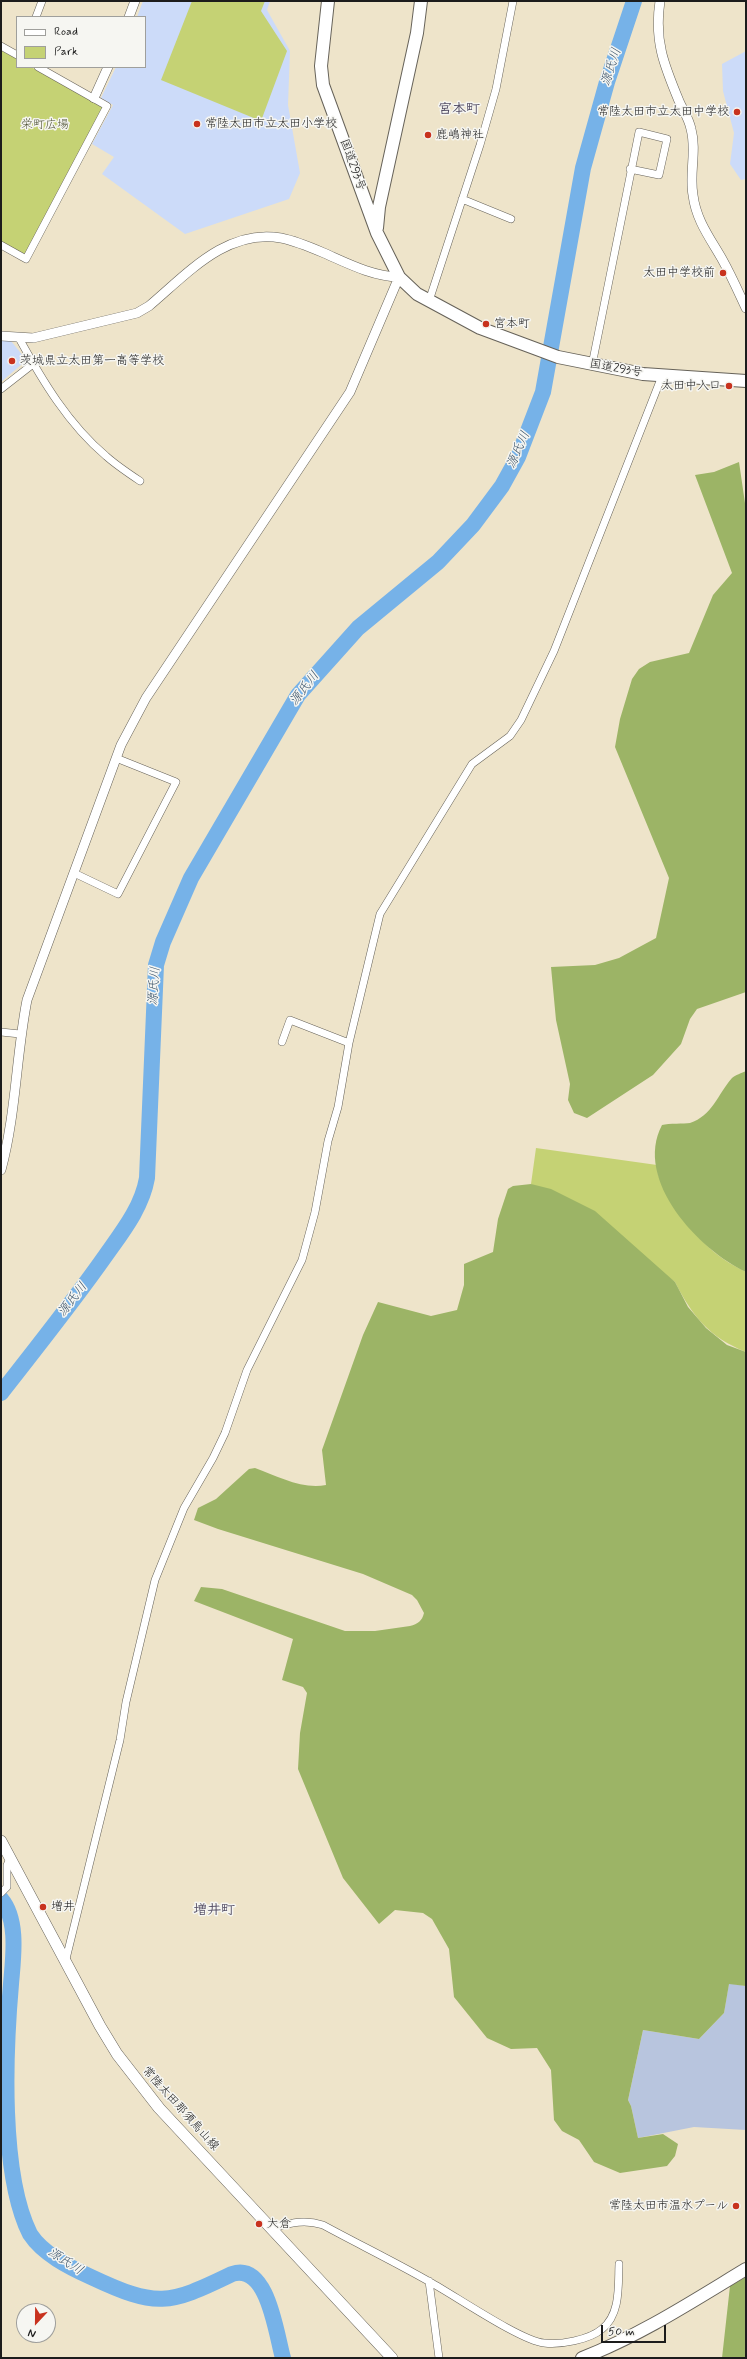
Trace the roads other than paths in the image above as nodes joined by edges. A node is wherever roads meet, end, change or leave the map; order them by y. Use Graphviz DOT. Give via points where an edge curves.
graph roads {
  1 [pos="42,1"];
  2 [pos="135,1"];
  3 [pos="328,1"];
  4 [pos="422,1"];
  5 [pos="513,1"];
  6 [pos="660,1"];
  7 [pos="36,16"];
  8 [pos="129,16"];
  9 [pos="1,46"];
  10 [pos="16,55"];
  11 [pos="40,68"];
  12 [pos="108,68"];
  13 [pos="94,98"];
  14 [pos="630,169"];
  15 [pos="462,199"];
  16 [pos="373,207"];
  17 [pos="512,219"];
  18 [pos="1,245"];
  19 [pos="398,278"];
  20 [pos="429,301"];
  21 [pos="746,308"];
  22 [pos="1,336"];
  23 [pos="19,338"];
  24 [pos="33,364"];
  25 [pos="592,365"];
  26 [pos="662,376"];
  27 [pos="746,381"];
  28 [pos="1,389"];
  29 [pos="140,481"];
  30 [pos="116,758"];
  31 [pos="74,873"];
  32 [pos="1,1032"];
  33 [pos="20,1034"];
  34 [pos="282,1042"];
  35 [pos="349,1043"];
  36 [pos="1,1170"];
  37 [pos="1,1841"];
  38 [pos="10,1859"];
  39 [pos="1,1893"];
  40 [pos="65,1963"];
  41 [pos="272,2228"];
  42 [pos="619,2264"];
  43 [pos="746,2269"];
  44 [pos="429,2281"];
  45 [pos="392,2358"];
  46 [pos="439,2358"];
  47 [pos="582,2358"];
  1 -- 7 [label="street"];
  2 -- 8 [label="street"];
  3 -- 16 [label="highway, 国道293号" via="321,76"];
  4 -- 16 [label="highway, 国道293号" via="417,33"];
  5 -- 15 [label="street" via="496,89"];
  6 -- 21 [label="street" via="657,30 659,48 664,66 691,127 691,180 697,213"];
  9 -- 10 [label="street"];
  11 -- 13 [label="street"];
  12 -- 13 [label="street"];
  13 -- 18 [label="street" via="107,106 26,259"];
  14 -- 14 [label="street" via="639,132 667,139 658,175"];
  14 -- 25 [label="street"];
  15 -- 17 [label="street"];
  15 -- 20 [label="street"];
  16 -- 19 [label="highway, 国道293号" via="377,233"];
  19 -- 20 [label="highway, 国道293号"];
  19 -- 23 [label="street" via="373,274 299,242 266,236 249,238 225,247 207,258 137,313 33,338"];
  19 -- 30 [label="street" via="350,392 146,698"];
  20 -- 25 [label="highway, 国道293号" via="480,328 558,357"];
  22 -- 23 [label="street"];
  23 -- 24 [label="street"];
  24 -- 28 [label="street"];
  24 -- 29 [label="street" via="70,418 105,455"];
  25 -- 26 [label="highway, 国道293号"];
  26 -- 27 [label="highway, 国道293号"];
  26 -- 35 [label="street" via="554,651 521,720 510,736 472,764 380,914"];
  30 -- 31 [label="street"];
  30 -- 31 [label="street" via="176,782 118,894"];
  31 -- 33 [label="street" via="27,1000"];
  32 -- 33 [label="street"];
  33 -- 36 [label="street" via="9,1137"];
  34 -- 35 [label="street" via="290,1020"];
  35 -- 40 [label="street" via="338,1107 302,1260 247,1370 225,1433 214,1458 184,1508 155,1580 126,1702 120,1740"];
  37 -- 38 [label="main road, 常陸太田那須烏山線"];
  38 -- 39 [label="street" via="7,1865 7,1887"];
  38 -- 40 [label="main road, 常陸太田那須烏山線"];
  40 -- 41 [label="main road, 常陸太田那須烏山線" via="103,2032 132,2075 159,2108"];
  41 -- 44 [label="street" via="309,2221 323,2225"];
  41 -- 45 [label="main road, 常陸太田那須烏山線"];
  42 -- 44 [label="street" via="616,2305 612,2316 602,2329 586,2337 544,2343 525,2337"];
  43 -- 47 [label="highway" via="659,2322 607,2349"];
  44 -- 46 [label="street"];
}
